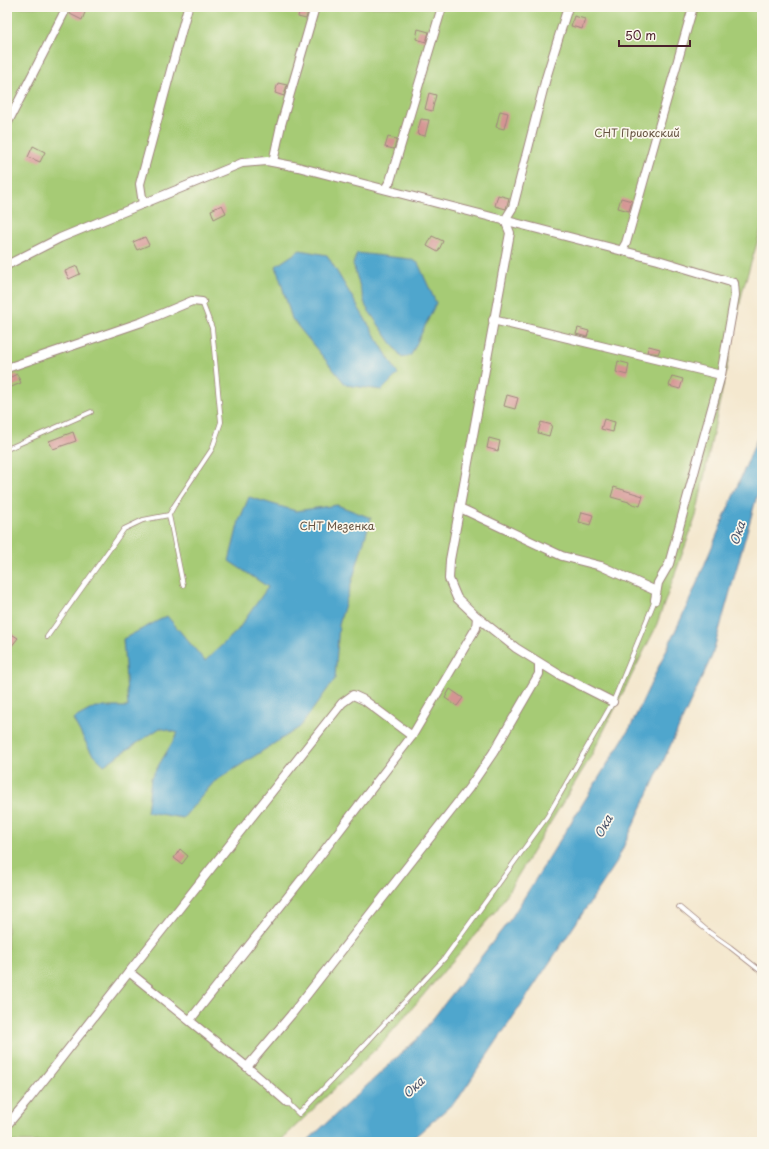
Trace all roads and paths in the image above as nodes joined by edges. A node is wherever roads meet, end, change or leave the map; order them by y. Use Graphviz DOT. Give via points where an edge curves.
graph roads {
  1 [pos="67,7"];
  2 [pos="188,7"];
  3 [pos="315,7"];
  4 [pos="442,7"];
  5 [pos="568,7"];
  6 [pos="693,7"];
  7 [pos="7,124"];
  8 [pos="273,162"];
  9 [pos="385,189"];
  10 [pos="143,204"];
  11 [pos="505,220"];
  12 [pos="622,250"];
  13 [pos="7,265"];
  14 [pos="202,302"];
  15 [pos="493,320"];
  16 [pos="7,368"];
  17 [pos="721,375"];
  18 [pos="91,412"];
  19 [pos="7,449"];
  20 [pos="460,508"];
  21 [pos="169,515"];
  22 [pos="183,585"];
  23 [pos="656,595"];
  24 [pos="477,617"];
  25 [pos="47,637"];
  26 [pos="540,663"];
  27 [pos="613,702"];
  28 [pos="412,736"];
  29 [pos="679,907"];
  30 [pos="129,972"];
  31 [pos="762,972"];
  32 [pos="190,1020"];
  33 [pos="247,1067"];
  34 [pos="287,1102"];
  35 [pos="7,1125"];
  1 -- 7 [label="street"];
  2 -- 10 [label="street" via="140,184"];
  3 -- 8 [label="street"];
  4 -- 9 [label="street" via="390,181"];
  5 -- 11 [label="street" via="546,78 513,207"];
  6 -- 12 [label="street"];
  8 -- 9 [label="street"];
  8 -- 10 [label="street" via="242,163"];
  9 -- 11 [label="street"];
  10 -- 13 [label="street" via="60,238"];
  11 -- 12 [label="street"];
  11 -- 15 [label="street" via="510,233"];
  12 -- 17 [label="street" via="734,283 735,295"];
  14 -- 16 [label="street" via="192,301 142,322"];
  14 -- 21 [label="lane" via="212,328 221,422 212,449"];
  15 -- 17 [label="street"];
  15 -- 20 [label="street"];
  17 -- 23 [label="street" via="669,564 658,582"];
  18 -- 19 [label="lane"];
  20 -- 23 [label="street" via="562,556 601,566"];
  20 -- 24 [label="street" via="449,578 457,598"];
  21 -- 22 [label="lane"];
  21 -- 25 [label="lane" via="143,520 124,529"];
  23 -- 27 [label="lane"];
  24 -- 26 [label="street" via="516,648"];
  24 -- 28 [label="street" via="476,628"];
  26 -- 27 [label="street"];
  26 -- 33 [label="street" via="539,674 493,753 469,788 291,1015"];
  27 -- 34 [label="lane" via="548,817 444,959 299,1114"];
  28 -- 30 [label="street" via="364,700 353,695 342,704"];
  28 -- 32 [label="street"];
  29 -- 31 [label="lane"];
  30 -- 32 [label="street"];
  30 -- 35 [label="street"];
  32 -- 33 [label="street"];
  33 -- 34 [label="street"];
}
